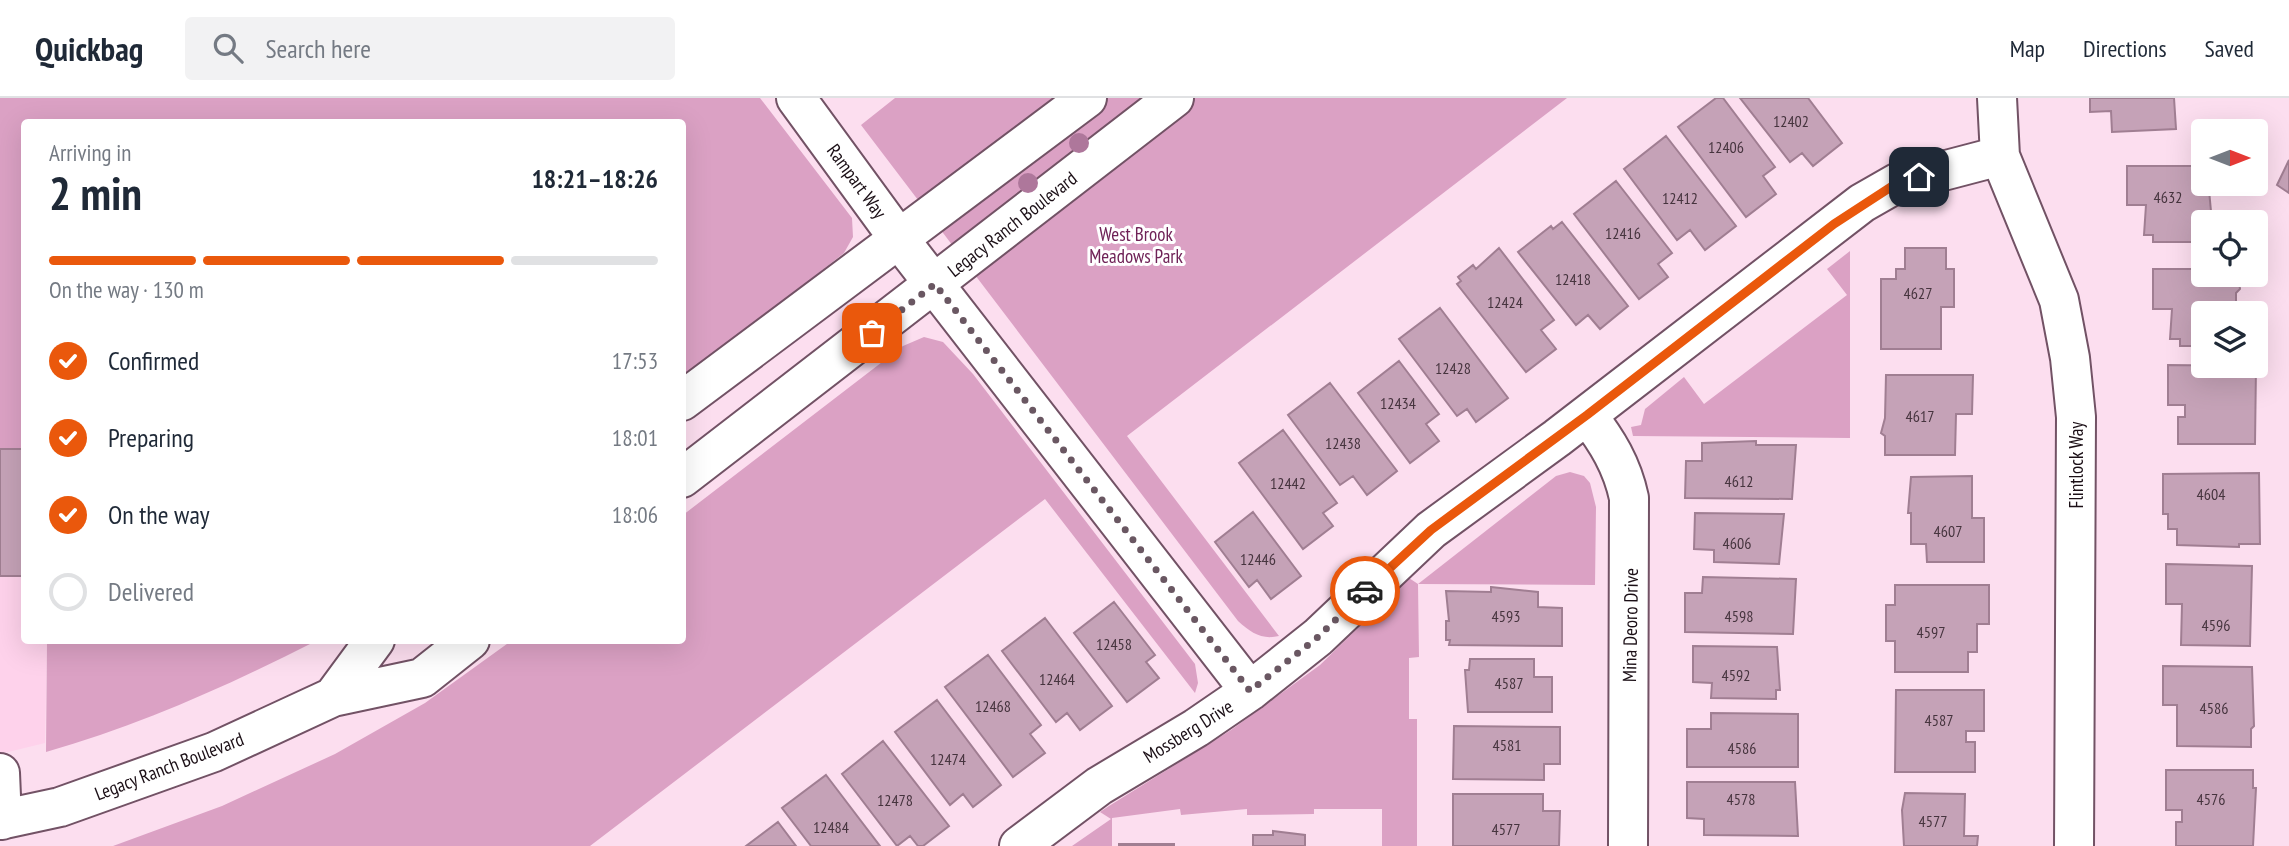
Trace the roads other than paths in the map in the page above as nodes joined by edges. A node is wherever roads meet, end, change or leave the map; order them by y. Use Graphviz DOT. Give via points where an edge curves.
graph roads {
  1 [pos="796,98"];
  2 [pos="1087,98"];
  3 [pos="1174,98"];
  4 [pos="1997,98"];
  5 [pos="2000,156"];
  6 [pos="917,262"];
  7 [pos="686,399"];
  8 [pos="1587,415"];
  9 [pos="686,474"];
  10 [pos="372,644"];
  11 [pos="465,644"];
  12 [pos="1250,691"];
  13 [pos="333,697"];
  14 [pos="0,773"];
  15 [pos="1,820"];
  16 [pos="1019,846"];
  17 [pos="1628,846"];
  18 [pos="2074,846"];
  1 -- 6 [label="street, Rampart Way"];
  2 -- 6 [label="street, Legacy Ranch Boulevard"];
  3 -- 6 [label="street, Legacy Ranch Boulevard"];
  4 -- 5 [label="street, Flintlock Way"];
  5 -- 8 [label="street, Mossberg Drive" via="1897,183 1863,203"];
  5 -- 18 [label="street, Flintlock Way" via="2059,300 2070,358 2076,417"];
  6 -- 7 [label="street, Legacy Ranch Boulevard"];
  6 -- 9 [label="street, Legacy Ranch Boulevard"];
  6 -- 12 [label="street, Rampart Way"];
  8 -- 12 [label="street, Mossberg Drive" via="1431,530 1318,637"];
  8 -- 17 [label="street, Mina Deoro Drive" via="1609,444 1629,498"];
  10 -- 13 [label="street, Legacy Ranch Boulevard"];
  11 -- 13 [label="street, Legacy Ranch Boulevard" via="422,678"];
  12 -- 16 [label="street, Mossberg Drive" via="1099,786"];
  13 -- 15 [label="street, Legacy Ranch Boulevard" via="214,752 60,807"];
  14 -- 15 [label="street"];
}
